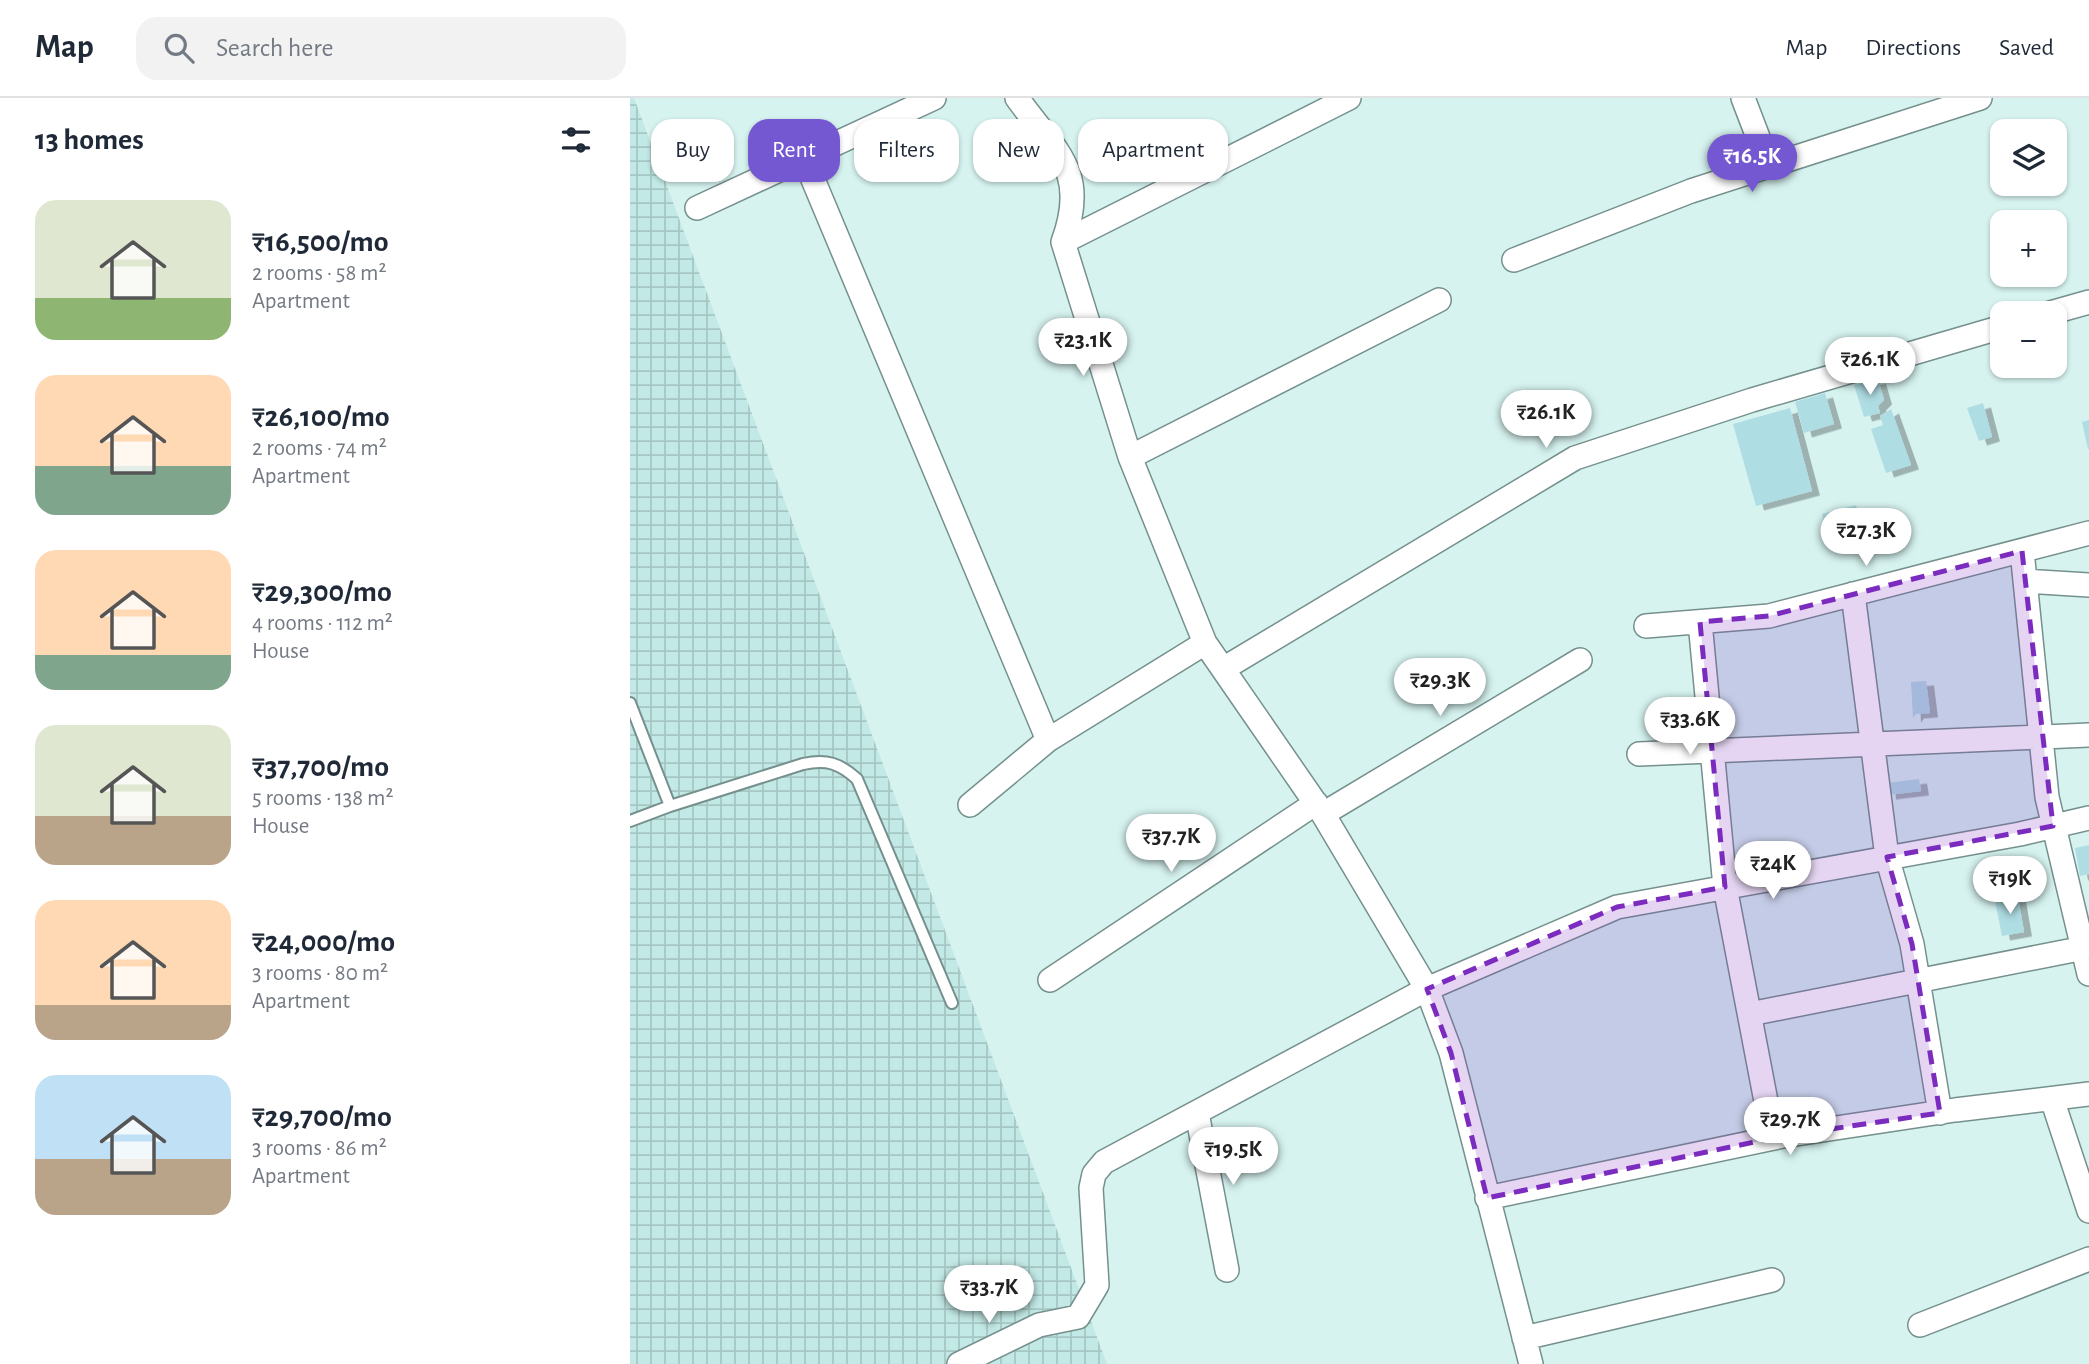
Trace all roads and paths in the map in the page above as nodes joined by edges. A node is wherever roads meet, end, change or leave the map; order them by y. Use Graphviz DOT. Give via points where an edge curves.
graph roads {
  1 [pos="934,98"];
  2 [pos="1017,98"];
  3 [pos="1349,98"];
  4 [pos="1743,98"];
  5 [pos="1980,98"];
  6 [pos="840,141"];
  7 [pos="1769,166"];
  8 [pos="753,182"];
  9 [pos="814,182"];
  10 [pos="697,208"];
  11 [pos="1063,242"];
  12 [pos="1514,260"];
  13 [pos="1439,300"];
  14 [pos="2089,302"];
  15 [pos="2067,308"];
  16 [pos="1990,331"];
  17 [pos="1130,457"];
  18 [pos="2089,533"];
  19 [pos="2022,551"];
  20 [pos="2025,581"];
  21 [pos="2089,585"];
  22 [pos="1853,594"];
  23 [pos="1700,622"];
  24 [pos="1646,626"];
  25 [pos="1205,643"];
  26 [pos="1580,660"];
  27 [pos="1223,669"];
  28 [pos="630,703"];
  29 [pos="2089,734"];
  30 [pos="2041,736"];
  31 [pos="1048,740"];
  32 [pos="1871,746"];
  33 [pos="1712,752"];
  34 [pos="1639,754"];
  35 [pos="970,805"];
  36 [pos="670,806"];
  37 [pos="1320,809"];
  38 [pos="2089,818"];
  39 [pos="630,821"];
  40 [pos="2053,826"];
  41 [pos="1887,857"];
  42 [pos="1725,887"];
  43 [pos="2086,948"];
  44 [pos="2089,974"];
  45 [pos="1050,980"];
  46 [pos="1918,980"];
  47 [pos="1427,989"];
  48 [pos="952,1003"];
  49 [pos="1750,1014"];
  50 [pos="2089,1094"];
  51 [pos="2052,1099"];
  52 [pos="1197,1113"];
  53 [pos="1940,1113"];
  54 [pos="1773,1138"];
  55 [pos="1487,1198"];
  56 [pos="2089,1211"];
  57 [pos="2089,1259"];
  58 [pos="1227,1270"];
  59 [pos="1772,1280"];
  60 [pos="1920,1325"];
  61 [pos="1524,1338"];
  62 [pos="959,1364"];
  63 [pos="1531,1364"];
  1 -- 6 [label="street"];
  2 -- 11 [label="street" via="1069,170 1075,194"];
  3 -- 11 [label="street"];
  4 -- 7 [label="street"];
  5 -- 7 [label="street"];
  7 -- 12 [label="street" via="1691,191"];
  8 -- 10 [label="street"];
  9 -- 31 [label="street"];
  11 -- 17 [label="street"];
  13 -- 17 [label="street"];
  14 -- 15 [label="street"];
  16 -- 27 [label="street" via="1575,458"];
  17 -- 25 [label="street"];
  18 -- 19 [label="street"];
  19 -- 20 [label="street"];
  19 -- 22 [label="street"];
  20 -- 21 [label="street"];
  20 -- 30 [label="street"];
  22 -- 23 [label="street" via="1769,616"];
  22 -- 32 [label="street"];
  23 -- 24 [label="street"];
  23 -- 33 [label="street"];
  25 -- 27 [label="street"];
  25 -- 31 [label="street"];
  26 -- 37 [label="street"];
  27 -- 37 [label="street"];
  28 -- 36 [label="lane"];
  29 -- 30 [label="street"];
  30 -- 32 [label="street"];
  30 -- 40 [label="street"];
  31 -- 35 [label="street"];
  32 -- 33 [label="street"];
  32 -- 41 [label="street"];
  33 -- 34 [label="street"];
  33 -- 42 [label="street"];
  36 -- 39 [label="lane"];
  36 -- 48 [label="lane" via="803,764 822,760 841,765 857,779"];
  37 -- 45 [label="street"];
  37 -- 47 [label="street"];
  38 -- 40 [label="street"];
  40 -- 41 [label="street"];
  40 -- 43 [label="street"];
  41 -- 42 [label="street"];
  41 -- 46 [label="street"];
  42 -- 47 [label="street" via="1617,907"];
  42 -- 49 [label="street"];
  43 -- 44 [label="street"];
  43 -- 46 [label="street"];
  46 -- 49 [label="street"];
  46 -- 53 [label="street"];
  47 -- 52 [label="street"];
  47 -- 55 [label="street" via="1451,1053"];
  49 -- 54 [label="street"];
  50 -- 51 [label="street"];
  51 -- 53 [label="street"];
  51 -- 56 [label="street"];
  52 -- 58 [label="street"];
  52 -- 62 [label="street" via="1104,1163 1094,1174 1097,1284 1078,1317 1039,1325"];
  53 -- 54 [label="street"];
  54 -- 55 [label="street"];
  55 -- 61 [label="street"];
  57 -- 60 [label="street"];
  59 -- 61 [label="street"];
  61 -- 63 [label="street"];
}
